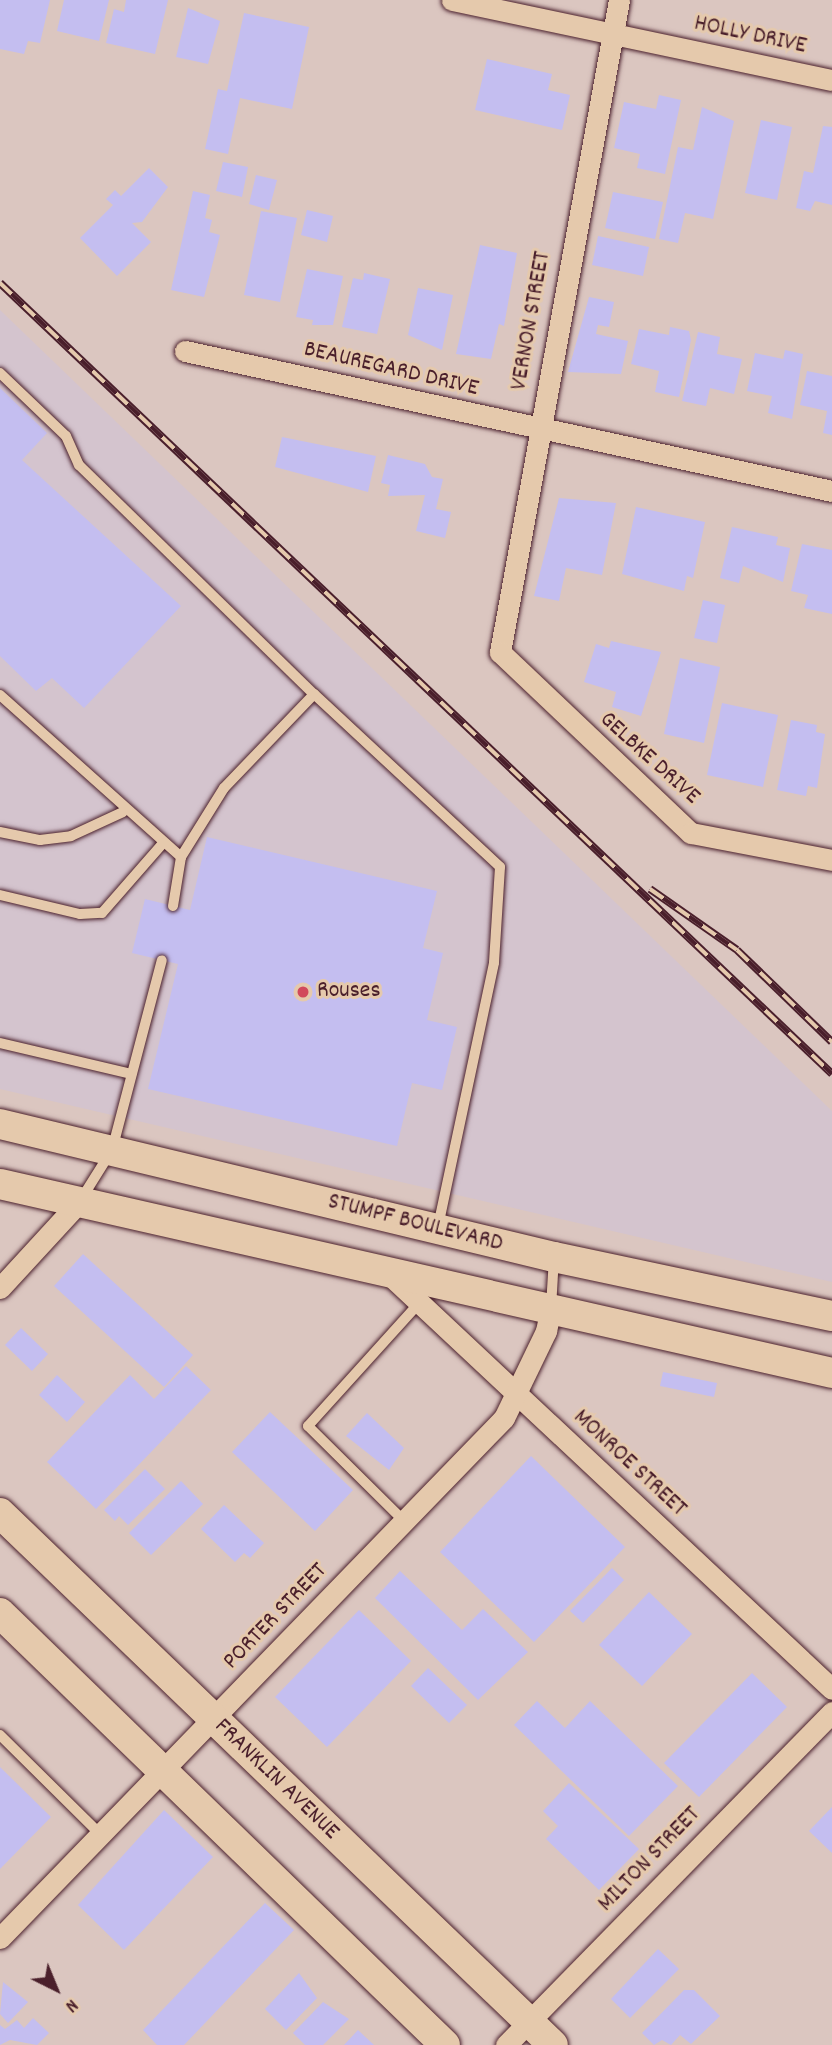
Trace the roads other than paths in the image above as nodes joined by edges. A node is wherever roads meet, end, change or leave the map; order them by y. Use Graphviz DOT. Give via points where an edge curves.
graph roads {
  1 [pos="452,0"];
  2 [pos="619,0"];
  3 [pos="612,34"];
  4 [pos="832,80"];
  5 [pos="185,351"];
  6 [pos="0,373"];
  7 [pos="539,429"];
  8 [pos="832,491"];
  9 [pos="500,652"];
  10 [pos="314,694"];
  11 [pos="0,695"];
  12 [pos="122,812"];
  13 [pos="0,832"];
  14 [pos="163,843"];
  15 [pos="181,857"];
  16 [pos="832,860"];
  17 [pos="0,895"];
  18 [pos="173,906"];
  19 [pos="162,960"];
  20 [pos="0,1043"];
  21 [pos="131,1074"];
  22 [pos="0,1124"];
  23 [pos="111,1150"];
  24 [pos="0,1184"];
  25 [pos="79,1202"];
  26 [pos="438,1229"];
  27 [pos="554,1257"];
  28 [pos="391,1276"];
  29 [pos="0,1288"];
  30 [pos="419,1303"];
  31 [pos="551,1307"];
  32 [pos="832,1316"];
  33 [pos="832,1373"];
  34 [pos="516,1394"];
  35 [pos="0,1513"];
  36 [pos="404,1521"];
  37 [pos="0,1613"];
  38 [pos="832,1689"];
  39 [pos="832,1712"];
  40 [pos="213,1720"];
  41 [pos="0,1735"];
  42 [pos="164,1771"];
  43 [pos="101,1835"];
  44 [pos="0,1938"];
  45 [pos="528,2021"];
  46 [pos="445,2045"];
  47 [pos="506,2045"];
  48 [pos="553,2045"];
  1 -- 3 [label="street, HOLLY DRIVE"];
  2 -- 3 [label="street, VERNON STREET"];
  3 -- 4 [label="street, HOLLY DRIVE"];
  3 -- 7 [label="street, VERNON STREET"];
  5 -- 7 [label="street, BEAUREGARD DRIVE"];
  6 -- 10 [label="lane" via="66,436 79,465"];
  7 -- 8 [label="street, BEAUREGARD DRIVE"];
  7 -- 9 [label="street, VERNON STREET"];
  9 -- 16 [label="street, GELBKE DRIVE" via="691,832"];
  10 -- 15 [label="lane" via="224,788"];
  10 -- 26 [label="lane" via="500,867 494,963"];
  11 -- 12 [label="lane"];
  12 -- 13 [label="lane" via="71,836 40,840"];
  12 -- 14 [label="lane"];
  14 -- 15 [label="lane"];
  14 -- 17 [label="lane" via="102,913 80,914"];
  15 -- 18 [label="lane"];
  19 -- 21 [label="lane"];
  20 -- 21 [label="lane"];
  21 -- 23 [label="lane"];
  22 -- 23 [label="main road, STUMPF BOULEVARD"];
  23 -- 25 [label="lane"];
  23 -- 26 [label="main road, STUMPF BOULEVARD"];
  24 -- 25 [label="main road"];
  25 -- 28 [label="main road"];
  25 -- 29 [label="street"];
  26 -- 27 [label="main road, STUMPF BOULEVARD"];
  27 -- 31 [label="lane"];
  27 -- 32 [label="main road, STUMPF BOULEVARD"];
  28 -- 30 [label="street, MONROE STREET"];
  28 -- 31 [label="main road"];
  30 -- 34 [label="street, MONROE STREET"];
  30 -- 36 [label="lane" via="308,1426"];
  31 -- 33 [label="main road"];
  31 -- 34 [label="street, PORTER STREET"];
  34 -- 36 [label="street, PORTER STREET" via="504,1418"];
  34 -- 38 [label="street, MONROE STREET"];
  35 -- 40 [label="main road, FRANKLIN AVENUE"];
  36 -- 40 [label="street, PORTER STREET"];
  37 -- 42 [label="main road"];
  39 -- 45 [label="street, MILTON STREET"];
  40 -- 42 [label="street, PORTER STREET"];
  40 -- 45 [label="main road, FRANKLIN AVENUE"];
  41 -- 43 [label="lane"];
  42 -- 43 [label="street, PORTER STREET"];
  42 -- 46 [label="main road"];
  43 -- 44 [label="street, PORTER STREET"];
  45 -- 47 [label="street, MILTON STREET"];
  45 -- 48 [label="main road, FRANKLIN AVENUE"];
}
